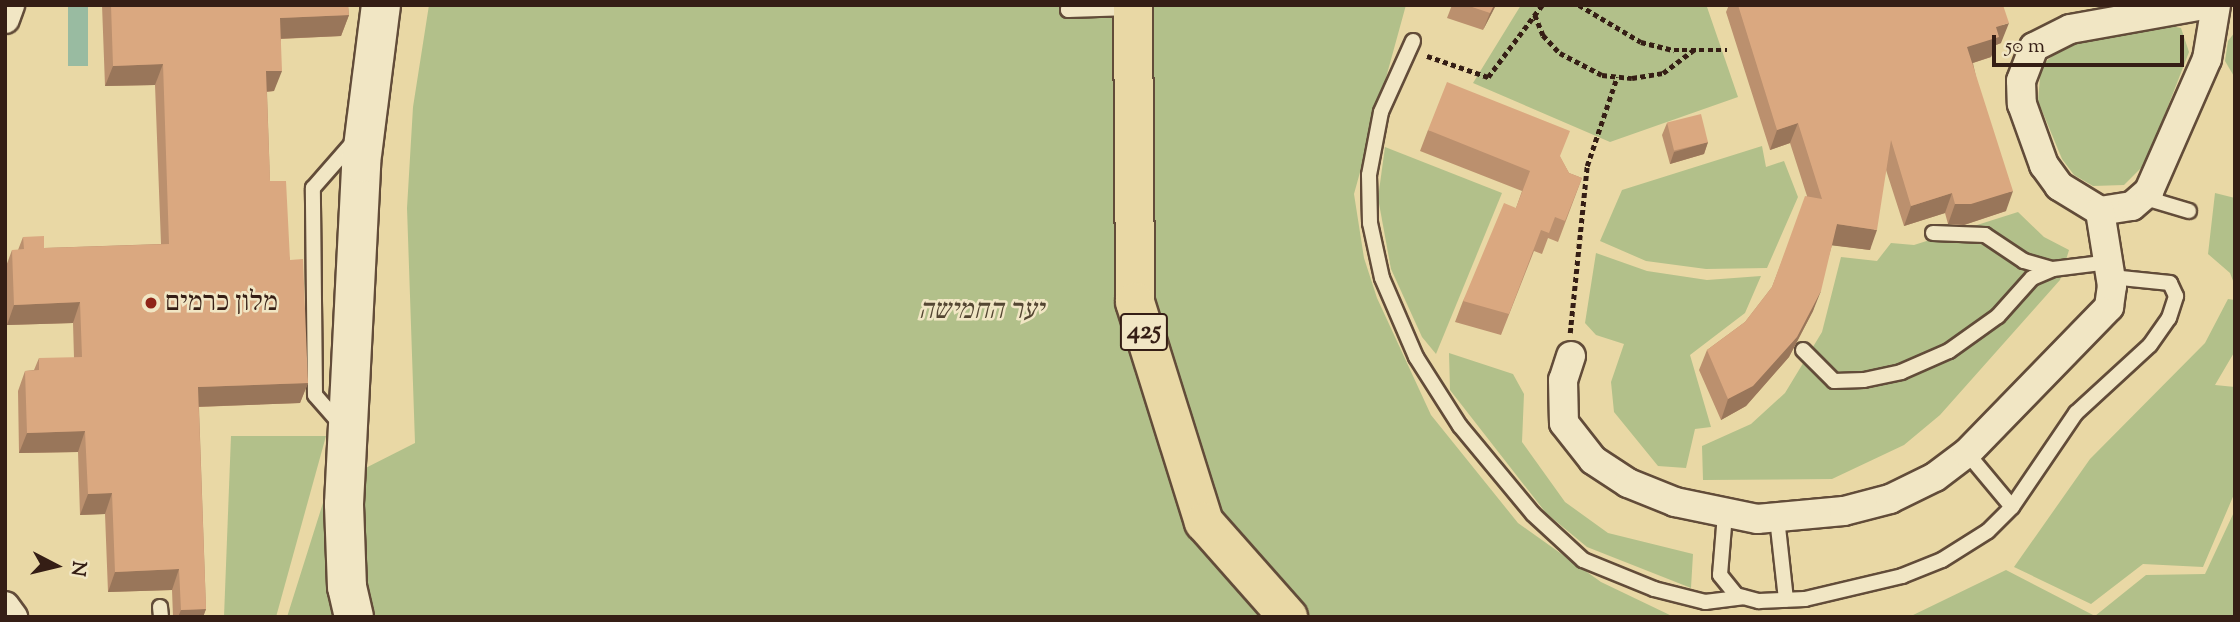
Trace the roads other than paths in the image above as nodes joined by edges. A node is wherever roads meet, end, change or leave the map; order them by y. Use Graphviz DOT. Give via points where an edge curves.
graph roads {
  1 [pos="10,5"];
  2 [pos="381,5"];
  3 [pos="1069,5"];
  4 [pos="2204,5"];
  5 [pos="2216,5"];
  6 [pos="1133,6"];
  7 [pos="5,19"];
  8 [pos="1411,46"];
  9 [pos="2142,197"];
  10 [pos="2100,211"];
  11 [pos="2189,211"];
  12 [pos="1933,233"];
  13 [pos="2053,269"];
  14 [pos="2110,269"];
  15 [pos="1803,350"];
  16 [pos="1571,356"];
  17 [pos="1967,453"];
  18 [pos="2012,507"];
  19 [pos="1725,514"];
  20 [pos="1777,518"];
  21 [pos="1743,597"];
  22 [pos="1786,600"];
  23 [pos="5,606"];
  24 [pos="13,617"];
  25 [pos="354,617"];
  26 [pos="1288,617"];
  1 -- 7 [label="street"];
  2 -- 25 [label="main road" via="365,128 348,433 347,587"];
  3 -- 6 [label="lane" via="1068,10"];
  4 -- 10 [label="street" via="2070,29 2034,47 2025,62 2022,104 2044,164 2059,186"];
  5 -- 9 [label="street" via="2214,33 2197,88"];
  6 -- 26 [label="main road, 425" via="1135,302 1204,522"];
  8 -- 21 [label="lane" via="1381,112 1369,175 1370,223 1382,278 1416,357 1476,445 1533,514 1583,560 1654,589 1705,602"];
  9 -- 10 [label="street" via="2119,211"];
  9 -- 11 [label="lane"];
  10 -- 14 [label="street"];
  12 -- 13 [label="lane" via="1985,235 2024,261"];
  13 -- 14 [label="lane"];
  13 -- 15 [label="lane" via="2019,288 1998,316 1949,351 1901,372 1834,381"];
  14 -- 17 [label="street" via="2109,307 2096,324"];
  14 -- 18 [label="lane" via="2170,284 2176,296 2169,318 2150,345 2076,413"];
  16 -- 19 [label="street" via="1563,380 1564,423 1593,460 1628,483"];
  17 -- 18 [label="lane"];
  17 -- 20 [label="street" via="1935,477 1890,499 1844,511"];
  18 -- 22 [label="lane" via="1988,531 1942,560 1902,576"];
  19 -- 20 [label="street"];
  19 -- 21 [label="lane" via="1720,575"];
  20 -- 22 [label="lane"];
  21 -- 22 [label="lane"];
  23 -- 24 [label="street"];
}
